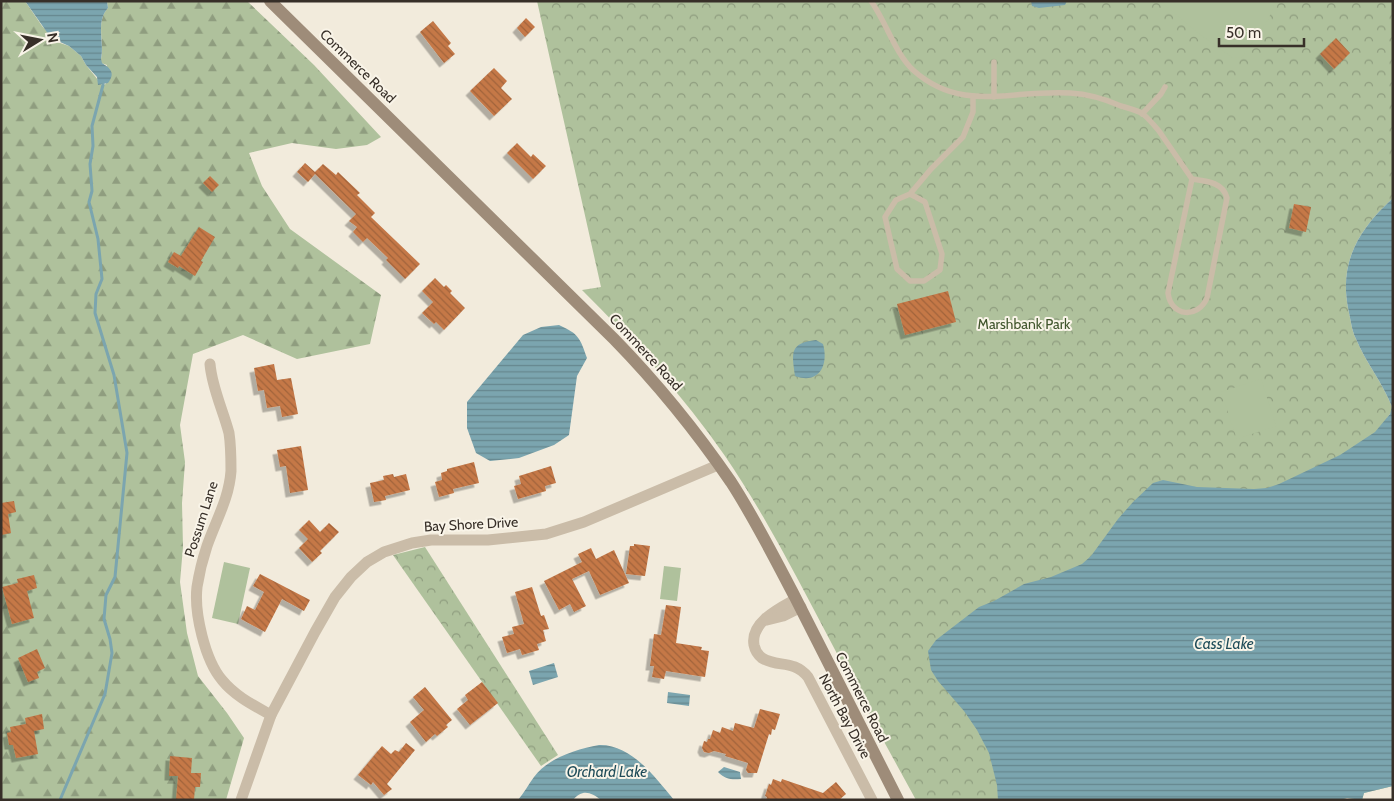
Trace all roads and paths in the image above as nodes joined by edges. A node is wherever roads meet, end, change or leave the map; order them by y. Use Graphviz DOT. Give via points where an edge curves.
graph roads {
  1 [pos="270,1"];
  2 [pos="871,1"];
  3 [pos="994,62"];
  4 [pos="1165,87"];
  5 [pos="973,96"];
  6 [pos="994,97"];
  7 [pos="1142,114"];
  8 [pos="1192,179"];
  9 [pos="910,194"];
  10 [pos="210,364"];
  11 [pos="718,465"];
  12 [pos="798,603"];
  13 [pos="271,715"];
  14 [pos="241,800"];
  15 [pos="872,800"];
  16 [pos="898,800"];
  1 -- 11 [label="main road, Commerce Road" via="614,339 671,402"];
  2 -- 5 [label="lane" via="911,68 932,85"];
  3 -- 6 [label="lane"];
  4 -- 7 [label="lane"];
  5 -- 6 [label="lane"];
  5 -- 9 [label="lane" via="972,112 963,137"];
  6 -- 7 [label="lane" via="1069,92 1100,97"];
  7 -- 8 [label="lane" via="1159,130"];
  8 -- 8 [label="lane" via="1168,293 1173,307 1183,312 1198,311 1207,298 1227,198 1219,186"];
  9 -- 9 [label="lane" via="896,200 885,217 897,268 910,281 924,281 940,270 942,254 925,202"];
  10 -- 13 [label="street, Possum Lane" via="212,384 232,455 228,492 206,548 197,586 202,635 222,680 239,697"];
  11 -- 12 [label="main road, Commerce Road" via="756,524"];
  11 -- 13 [label="street, Bay Shore Drive" via="584,522 546,534 488,540 431,540 405,544 384,552 351,577 336,597"];
  12 -- 15 [label="street, North Bay Drive" via="783,616 763,620 754,636 756,652 766,660 798,668 808,677"];
  12 -- 16 [label="main road, Commerce Road"];
  13 -- 14 [label="street, Bay Shore Drive"];
}
